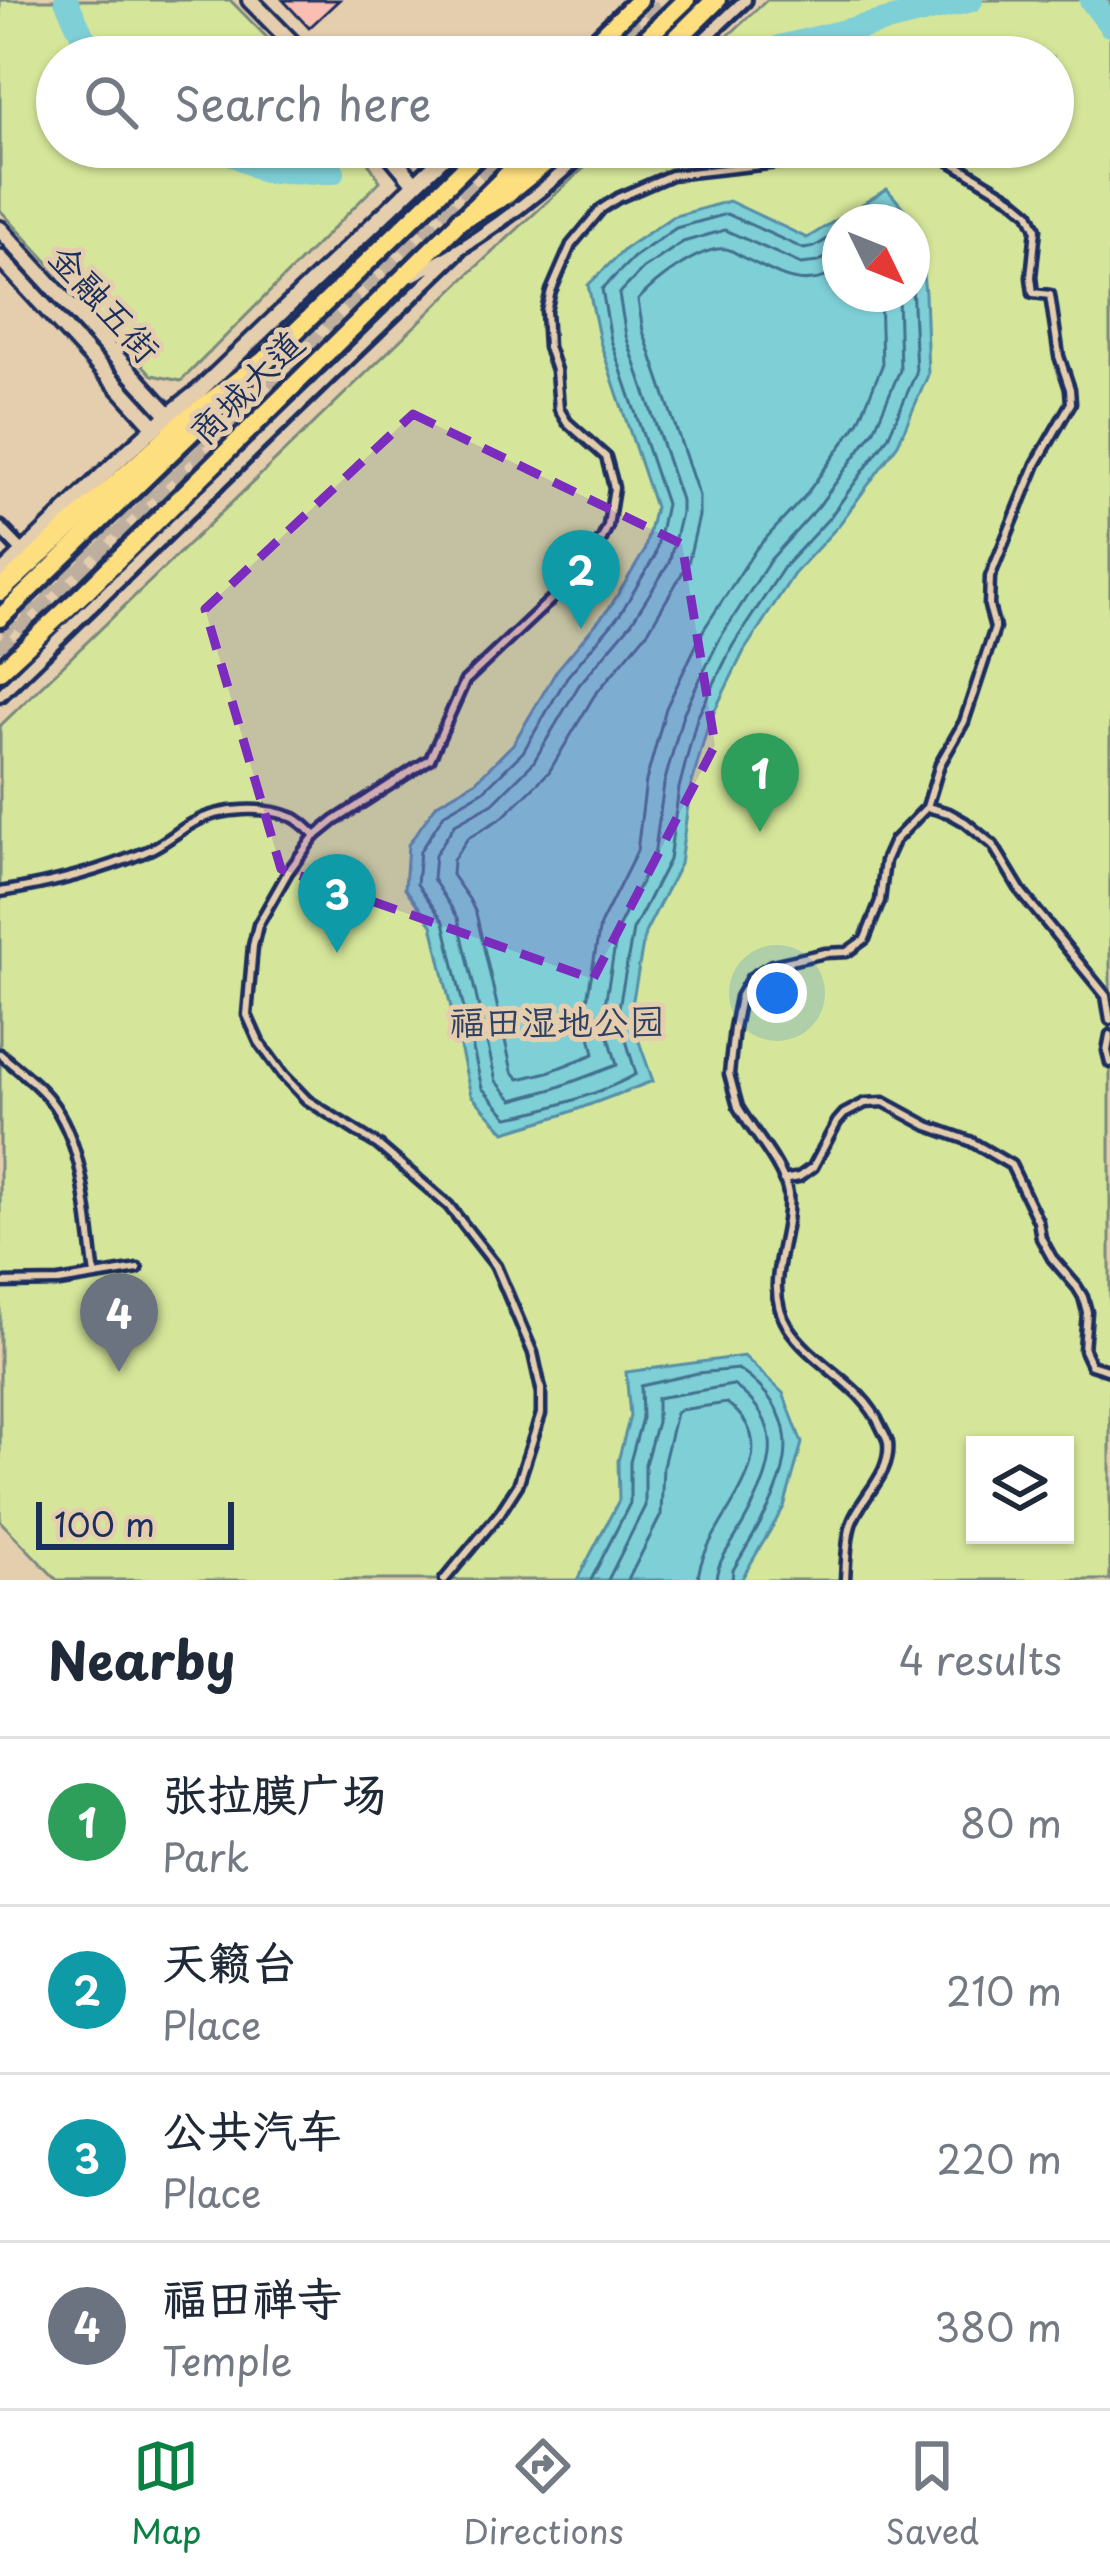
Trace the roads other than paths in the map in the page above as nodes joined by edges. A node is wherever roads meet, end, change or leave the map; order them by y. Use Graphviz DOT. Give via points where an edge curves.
graph roads {
  1 [pos="250,0"];
  2 [pos="639,0"];
  3 [pos="686,0"];
  4 [pos="716,0"];
  5 [pos="745,0"];
  6 [pos="286,36"];
  7 [pos="602,36"];
  8 [pos="649,36"];
  9 [pos="679,36"];
  10 [pos="707,36"];
  11 [pos="402,168"];
  12 [pos="432,168"];
  13 [pos="465,168"];
  14 [pos="513,168"];
  15 [pos="538,168"];
  16 [pos="567,168"];
  17 [pos="733,168"];
  18 [pos="962,168"];
  19 [pos="415,184"];
  20 [pos="460,220"];
  21 [pos="0,229"];
  22 [pos="457,253"];
  23 [pos="0,258"];
  24 [pos="393,286"];
  25 [pos="267,359"];
  26 [pos="168,414"];
  27 [pos="154,426"];
  28 [pos="0,528"];
  29 [pos="24,553"];
  30 [pos="0,575"];
  31 [pos="0,591"];
  32 [pos="0,618"];
  33 [pos="0,671"];
  34 [pos="0,695"];
  35 [pos="927,807"];
  36 [pos="316,836"];
  37 [pos="0,892"];
  38 [pos="1110,1020"];
  39 [pos="1110,1035"];
  40 [pos="0,1054"];
  41 [pos="1110,1063"];
  42 [pos="783,1180"];
  43 [pos="138,1269"];
  44 [pos="95,1276"];
  45 [pos="0,1283"];
  46 [pos="1110,1371"];
  47 [pos="444,1580"];
  48 [pos="845,1580"];
  1 -- 6 [label="street"];
  2 -- 7 [label="main road"];
  3 -- 8 [label="main road"];
  4 -- 9 [label="highway"];
  5 -- 10 [label="street"];
  11 -- 19 [label="street"];
  12 -- 19 [label="street"];
  13 -- 25 [label="main road, 商城大道"];
  14 -- 20 [label="main road, 商城大道"];
  15 -- 20 [label="highway"];
  16 -- 22 [label="street"];
  17 -- 36 [label="lane" via="670,175 618,198 566,254 546,311 548,346 560,409 606,457 614,488 608,526 561,590 465,681 430,759"];
  18 -- 35 [label="lane" via="1029,213 1034,293 1050,295 1071,403 990,577 995,628"];
  19 -- 26 [label="street"];
  20 -- 24 [label="main road, 商城大道"];
  21 -- 26 [label="street, 金融五街"];
  22 -- 24 [label="street"];
  22 -- 34 [label="street"];
  23 -- 27 [label="street, 金融五街"];
  24 -- 33 [label="main road, 商城大道"];
  25 -- 31 [label="highway" via="183,423"];
  25 -- 32 [label="main road, 商城大道"];
  26 -- 27 [label="street"];
  27 -- 29 [label="street"];
  28 -- 29 [label="street"];
  29 -- 30 [label="street"];
  35 -- 38 [label="lane" via="994,845 1106,996"];
  35 -- 42 [label="lane" via="885,861 865,939 848,952 772,965 751,978 740,998 733,1093"];
  36 -- 37 [label="lane" via="275,814 214,814 146,852 69,880"];
  36 -- 47 [label="lane" via="258,925 247,1015 298,1092 391,1155 458,1217 496,1266 542,1389 518,1485"];
  39 -- 41 [label="lane"];
  40 -- 44 [label="lane" via="50,1100 68,1136 80,1165"];
  42 -- 46 [label="lane" via="812,1167 837,1122 865,1103 884,1102 970,1141 1011,1165 1041,1238 1083,1298 1084,1351 1091,1365"];
  42 -- 48 [label="lane" via="787,1218 776,1300 789,1328 874,1413 888,1444 881,1475 851,1524"];
  43 -- 44 [label="lane"];
  44 -- 45 [label="lane"];
}
